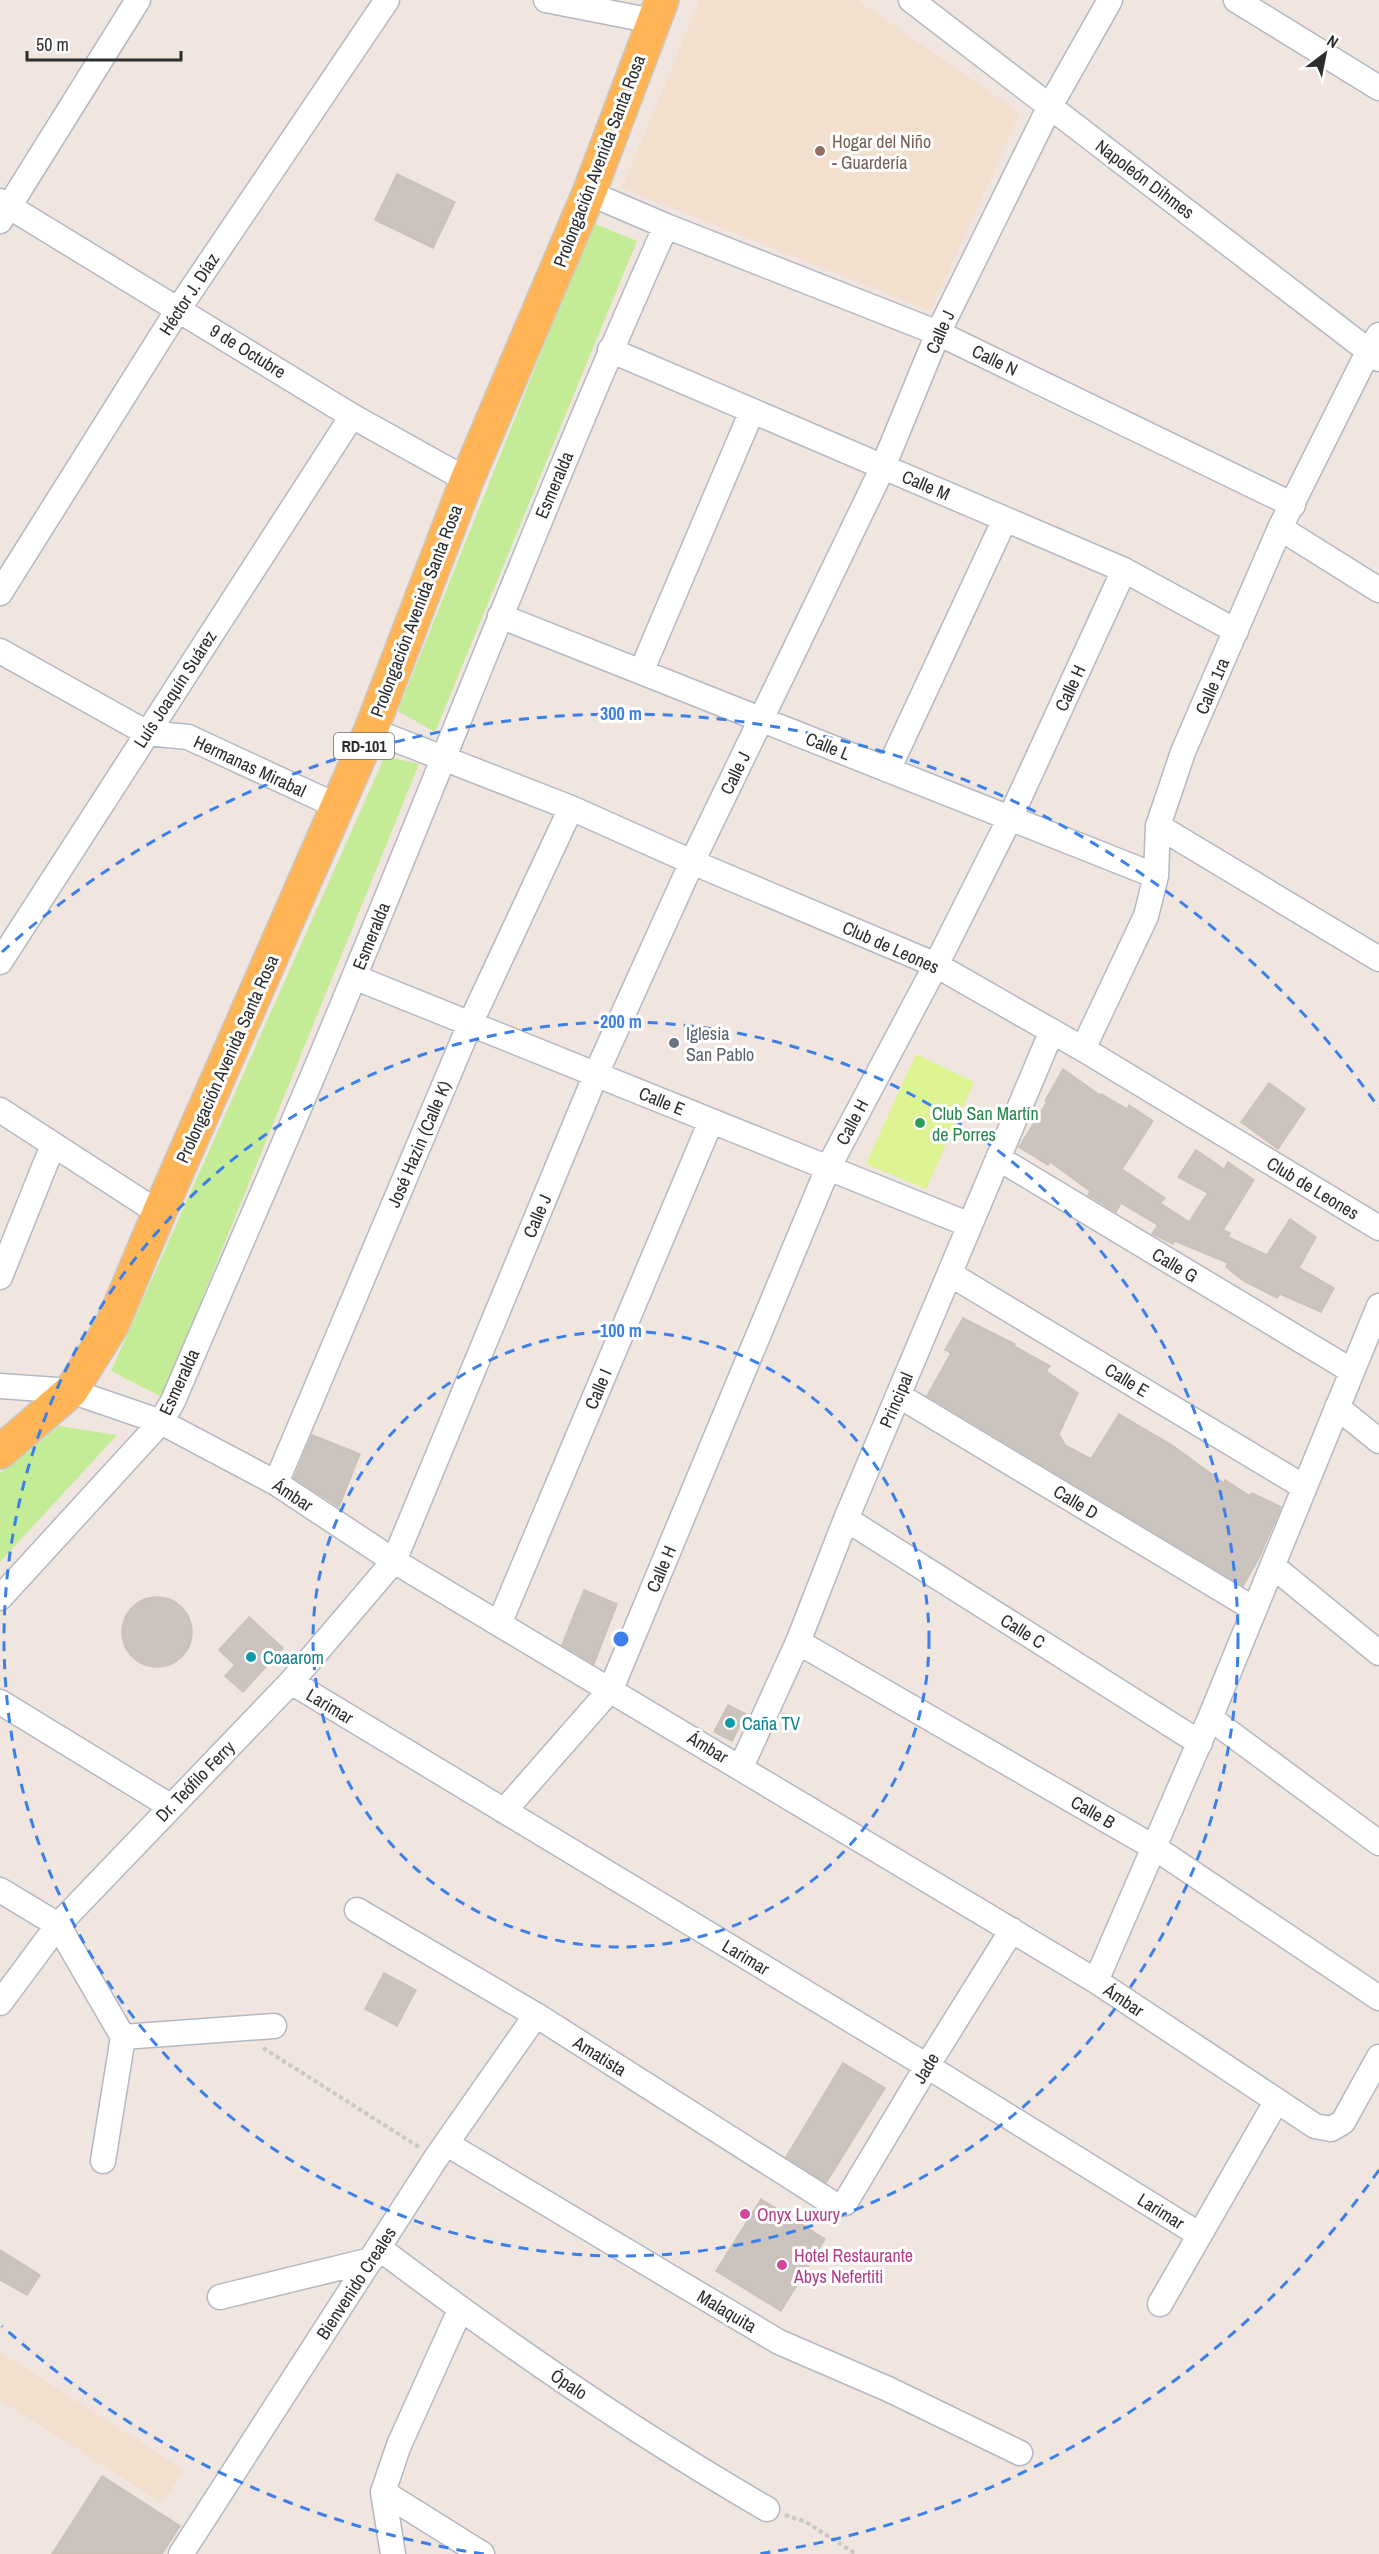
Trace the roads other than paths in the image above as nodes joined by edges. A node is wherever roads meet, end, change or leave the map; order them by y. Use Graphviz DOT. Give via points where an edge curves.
graph roads {
  1 [pos="138,0"];
  2 [pos="387,0"];
  3 [pos="546,0"];
  4 [pos="911,0"];
  5 [pos="1110,0"];
  6 [pos="1236,0"];
  7 [pos="658,11"];
  8 [pos="1379,88"];
  9 [pos="1050,106"];
  10 [pos="589,193"];
  11 [pos="3,209"];
  12 [pos="666,226"];
  13 [pos="179,308"];
  14 [pos="938,333"];
  15 [pos="1376,348"];
  16 [pos="610,350"];
  17 [pos="752,411"];
  18 [pos="352,416"];
  19 [pos="883,467"];
  20 [pos="467,480"];
  21 [pos="1293,505"];
  22 [pos="1005,519"];
  23 [pos="1280,528"];
  24 [pos="1124,570"];
  25 [pos="1379,590"];
  26 [pos="0,593"];
  27 [pos="500,616"];
  28 [pos="1236,632"];
  29 [pos="0,651"];
  30 [pos="641,672"];
  31 [pos="760,719"];
  32 [pos="371,730"];
  33 [pos="147,733"];
  34 [pos="442,758"];
  35 [pos="888,770"];
  36 [pos="339,807"];
  37 [pos="571,808"];
  38 [pos="1011,818"];
  39 [pos="1158,825"];
  40 [pos="692,862"];
  41 [pos="1156,876"];
  42 [pos="1379,959"];
  43 [pos="0,962"];
  44 [pos="936,965"];
  45 [pos="354,977"];
  46 [pos="470,1024"];
  47 [pos="1052,1033"];
  48 [pos="1083,1049"];
  49 [pos="596,1074"];
  50 [pos="0,1110"];
  51 [pos="711,1121"];
  52 [pos="53,1145"];
  53 [pos="998,1158"];
  54 [pos="828,1168"];
  55 [pos="159,1213"];
  56 [pos="970,1225"];
  57 [pos="1379,1228"];
  58 [pos="950,1274"];
  59 [pos="0,1278"];
  60 [pos="1379,1306"];
  61 [pos="1352,1371"];
  62 [pos="0,1386"];
  63 [pos="72,1391"];
  64 [pos="898,1395"];
  65 [pos="1337,1407"];
  66 [pos="161,1422"];
  67 [pos="1379,1441"];
  68 [pos="0,1452"];
  69 [pos="276,1483"];
  70 [pos="1304,1487"];
  71 [pos="846,1519"];
  72 [pos="394,1561"];
  73 [pos="1274,1567"];
  74 [pos="0,1598"];
  75 [pos="1254,1609"];
  76 [pos="499,1624"];
  77 [pos="798,1642"];
  78 [pos="1379,1653"];
  79 [pos="291,1682"];
  80 [pos="611,1689"];
  81 [pos="0,1702"];
  82 [pos="1210,1718"];
  83 [pos="1200,1743"];
  84 [pos="741,1767"];
  85 [pos="170,1806"];
  86 [pos="504,1811"];
  87 [pos="1379,1843"];
  88 [pos="1155,1848"];
  89 [pos="0,1890"];
  90 [pos="357,1910"];
  91 [pos="58,1925"];
  92 [pos="1012,1930"];
  93 [pos="1096,1981"];
  94 [pos="1379,1998"];
  95 [pos="0,2003"];
  96 [pos="536,2015"];
  97 [pos="274,2026"];
  98 [pos="123,2037"];
  99 [pos="1379,2057"];
  100 [pos="927,2066"];
  101 [pos="1276,2102"];
  102 [pos="442,2151"];
  103 [pos="103,2161"];
  104 [pos="841,2206"];
  105 [pos="1200,2235"];
  106 [pos="375,2254"];
  107 [pos="220,2296"];
  108 [pos="1160,2304"];
  109 [pos="460,2310"];
  110 [pos="1020,2453"];
  111 [pos="383,2492"];
  112 [pos="767,2510"];
  113 [pos="181,2554"];
  114 [pos="393,2554"];
  115 [pos="483,2554"];
  1 -- 11 [label="street"];
  2 -- 13 [label="street, Héctor J. Díaz"];
  3 -- 7 [label="street"];
  4 -- 9 [label="street, Napoleón Dihmes"];
  5 -- 9 [label="street, Calle J"];
  6 -- 8 [label="street"];
  7 -- 10 [label="main road, Prolongación Avenida Santa Rosa / RD-101"];
  9 -- 14 [label="street, Calle J"];
  9 -- 15 [label="street, Napoleón Dihmes"];
  10 -- 12 [label="street, Calle N"];
  10 -- 20 [label="main road, Prolongación Avenida Santa Rosa / RD-101"];
  11 -- 13 [label="street, 9 de Octubre"];
  12 -- 14 [label="street, Calle N"];
  12 -- 16 [label="street, Esmeralda"];
  13 -- 18 [label="street, 9 de Octubre"];
  13 -- 26 [label="street, Héctor J. Díaz"];
  14 -- 19 [label="street, Calle J"];
  14 -- 21 [label="street, Calle N"];
  15 -- 21 [label="street, Calle 1ra"];
  16 -- 17 [label="street, Calle M"];
  16 -- 27 [label="street, Esmeralda"];
  17 -- 19 [label="street, Calle M"];
  17 -- 30 [label="street"];
  18 -- 20 [label="street, 9 de Octubre"];
  18 -- 33 [label="street, Luís Joaquín Suárez"];
  19 -- 22 [label="street, Calle M"];
  19 -- 31 [label="street, Calle J"];
  20 -- 32 [label="main road, Prolongación Avenida Santa Rosa / RD-101"];
  21 -- 23 [label="street, Calle 1ra"];
  22 -- 24 [label="street, Calle M"];
  22 -- 35 [label="street"];
  23 -- 25 [label="street"];
  23 -- 28 [label="street, Calle 1ra"];
  24 -- 28 [label="street, Calle M"];
  24 -- 38 [label="street, Calle H"];
  27 -- 30 [label="street, Calle L"];
  27 -- 34 [label="street, Esmeralda"];
  28 -- 39 [label="street, Calle 1ra" via="1183,752"];
  29 -- 33 [label="street, Hermanas Mirabal"];
  30 -- 31 [label="street, Calle L"];
  31 -- 35 [label="street, Calle L"];
  31 -- 40 [label="street, Calle J"];
  32 -- 34 [label="street, Club de Leones"];
  32 -- 36 [label="main road, Prolongación Avenida Santa Rosa / RD-101"];
  33 -- 36 [label="street, Hermanas Mirabal" via="188,737"];
  33 -- 43 [label="street, Luís Joaquín Suárez"];
  34 -- 37 [label="street, Club de Leones"];
  34 -- 45 [label="street, Esmeralda"];
  35 -- 38 [label="street, Calle L"];
  36 -- 55 [label="main road, Prolongación Avenida Santa Rosa / RD-101"];
  37 -- 40 [label="street, Club de Leones"];
  37 -- 46 [label="street, José Hazin (Calle K)"];
  38 -- 41 [label="street, Calle L"];
  38 -- 44 [label="street, Calle H"];
  39 -- 41 [label="street, Calle 1ra"];
  39 -- 42 [label="street"];
  40 -- 44 [label="street, Club de Leones"];
  40 -- 49 [label="street, Calle J"];
  41 -- 48 [label="street, Calle 1ra" via="1146,916"];
  44 -- 47 [label="street, Club de Leones"];
  44 -- 54 [label="street, Calle H"];
  45 -- 46 [label="street, Calle E"];
  45 -- 66 [label="street, Esmeralda"];
  46 -- 49 [label="street, Calle E"];
  46 -- 69 [label="street, José Hazin (Calle K)"];
  47 -- 48 [label="street, Club de Leones"];
  47 -- 53 [label="street, Principal"];
  48 -- 57 [label="street, Club de Leones"];
  49 -- 51 [label="street, Calle E"];
  49 -- 72 [label="street, Calle J"];
  50 -- 52 [label="street"];
  51 -- 54 [label="street, Calle E"];
  51 -- 76 [label="street, Calle I"];
  52 -- 55 [label="street"];
  52 -- 59 [label="street"];
  53 -- 56 [label="street, Principal"];
  53 -- 61 [label="street, Calle G"];
  54 -- 56 [label="street, Calle E"];
  54 -- 80 [label="street, Calle H"];
  55 -- 63 [label="main road, Prolongación Avenida Santa Rosa / RD-101" via="112,1325"];
  56 -- 58 [label="street, Principal"];
  58 -- 64 [label="street, Principal"];
  58 -- 70 [label="street, Calle E"];
  60 -- 61 [label="street"];
  61 -- 65 [label="street"];
  62 -- 63 [label="street, Ámbar"];
  63 -- 66 [label="street, Ámbar"];
  63 -- 68 [label="main road, Prolongación Avenida Santa Rosa / RD-101"];
  64 -- 71 [label="street, Principal"];
  64 -- 75 [label="street, Calle D"];
  65 -- 67 [label="street"];
  65 -- 70 [label="street"];
  66 -- 69 [label="street, Ámbar"];
  66 -- 74 [label="street, Esmeralda"];
  69 -- 72 [label="street, Ámbar"];
  70 -- 73 [label="street"];
  71 -- 77 [label="street, Principal"];
  71 -- 83 [label="street, Calle C"];
  72 -- 76 [label="street, Ámbar"];
  72 -- 79 [label="street, Dr. Teófilo Ferry"];
  73 -- 75 [label="street"];
  73 -- 78 [label="street"];
  75 -- 82 [label="street"];
  76 -- 80 [label="street, Ámbar"];
  77 -- 84 [label="street, Principal"];
  77 -- 88 [label="street, Calle B"];
  79 -- 85 [label="street, Dr. Teófilo Ferry"];
  79 -- 86 [label="street, Larimar"];
  80 -- 84 [label="street, Ámbar"];
  80 -- 86 [label="street, Calle H"];
  81 -- 85 [label="street"];
  82 -- 83 [label="street"];
  82 -- 87 [label="street"];
  83 -- 88 [label="street"];
  84 -- 92 [label="street, Ámbar"];
  85 -- 91 [label="street, Dr. Teófilo Ferry"];
  86 -- 100 [label="street, Larimar"];
  88 -- 93 [label="street"];
  88 -- 94 [label="street, Calle B"];
  89 -- 91 [label="street"];
  90 -- 96 [label="street, Amatista"];
  91 -- 95 [label="street, Dr. Teófilo Ferry"];
  91 -- 98 [label="street"];
  92 -- 93 [label="street, Ámbar"];
  92 -- 100 [label="street, Jade"];
  93 -- 101 [label="street, Ámbar"];
  96 -- 102 [label="street, Bienvenido Creales"];
  96 -- 104 [label="street, Amatista"];
  97 -- 98 [label="street"];
  98 -- 103 [label="street"];
  99 -- 101 [label="street, Ámbar" via="1343,2122 1331,2129 1315,2126"];
  100 -- 104 [label="street, Jade"];
  100 -- 105 [label="street, Larimar"];
  101 -- 105 [label="street"];
  102 -- 106 [label="street, Bienvenido Creales"];
  102 -- 110 [label="street, Malaquita" via="779,2342"];
  105 -- 108 [label="street"];
  106 -- 107 [label="street"];
  106 -- 109 [label="street, Ópalo"];
  106 -- 113 [label="street, Bienvenido Creales"];
  109 -- 111 [label="street" via="399,2445"];
  109 -- 112 [label="street, Ópalo" via="706,2474"];
  111 -- 114 [label="street"];
  111 -- 115 [label="street"];
}
